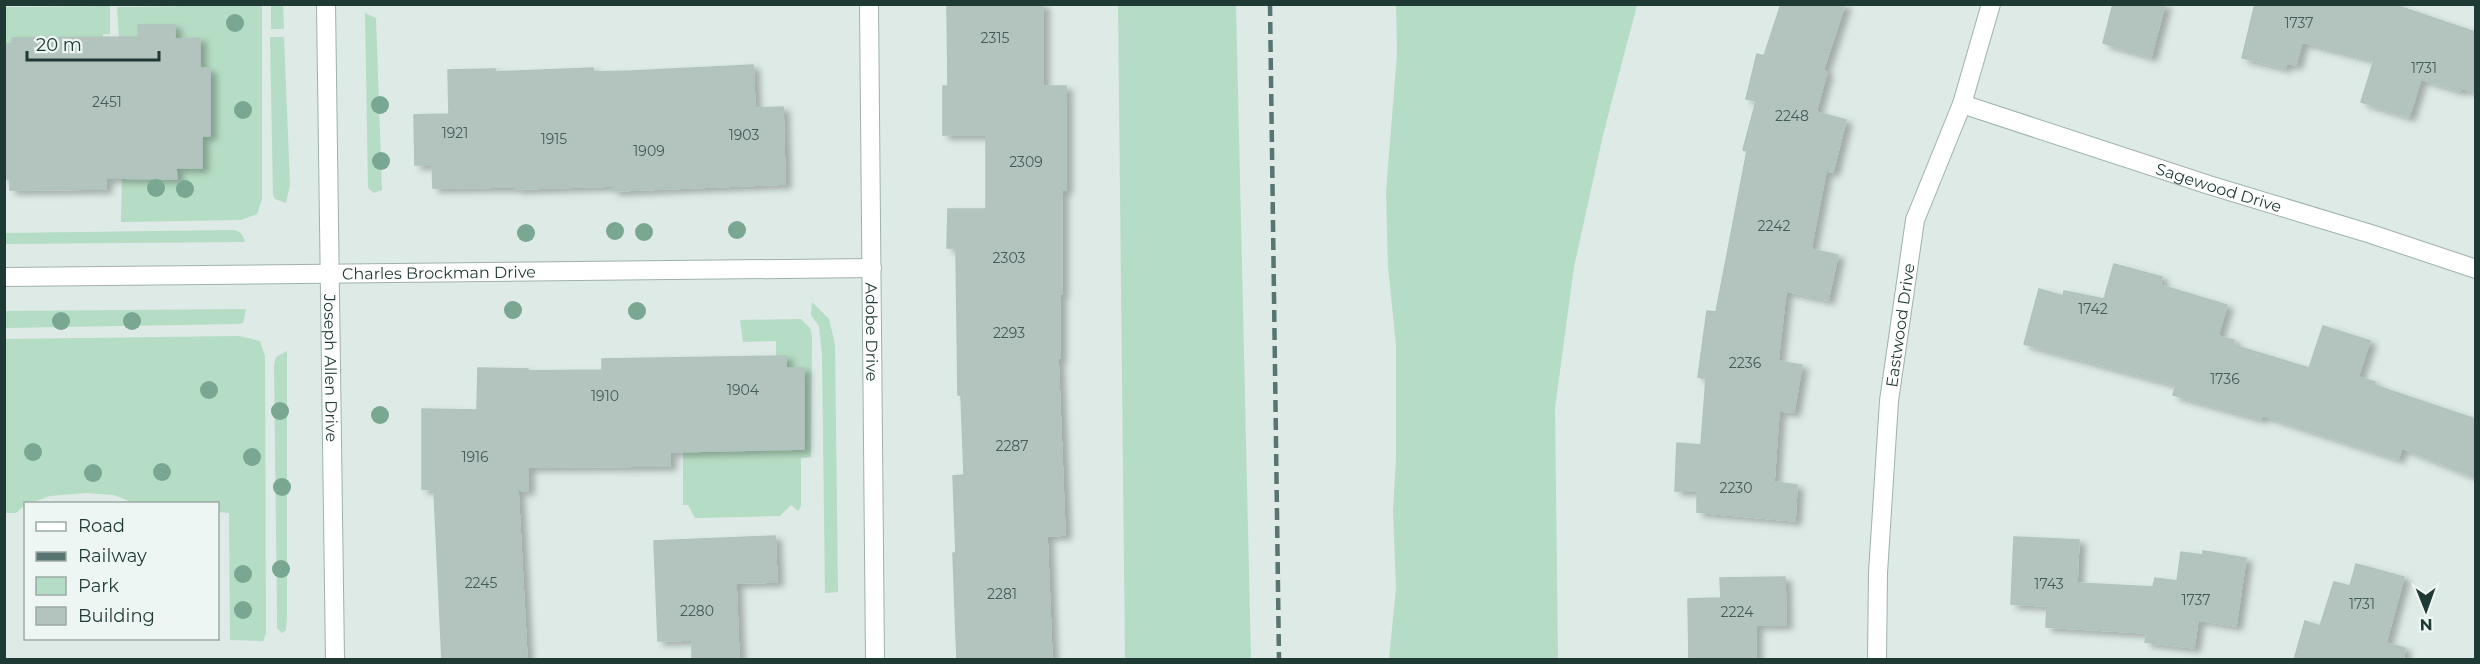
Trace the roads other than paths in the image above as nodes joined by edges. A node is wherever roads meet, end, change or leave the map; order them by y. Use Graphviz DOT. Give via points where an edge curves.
graph roads {
  1 [pos="326,4"];
  2 [pos="869,4"];
  3 [pos="1991,4"];
  4 [pos="1962,104"];
  5 [pos="872,268"];
  6 [pos="2475,269"];
  7 [pos="328,274"];
  8 [pos="4,277"];
  9 [pos="335,660"];
  10 [pos="875,660"];
  11 [pos="1877,660"];
  1 -- 7 [label="street, Joseph Allen Drive"];
  2 -- 5 [label="street, Adobe Drive"];
  3 -- 4 [label="street, Eastwood Drive"];
  4 -- 6 [label="street, Sagewood Drive"];
  4 -- 11 [label="street, Eastwood Drive" via="1915,220 1889,401 1878,573"];
  5 -- 7 [label="street, Charles Brockman Drive"];
  5 -- 10 [label="street, Adobe Drive"];
  7 -- 8 [label="street, Charles Brockman Drive"];
  7 -- 9 [label="street, Joseph Allen Drive"];
}
